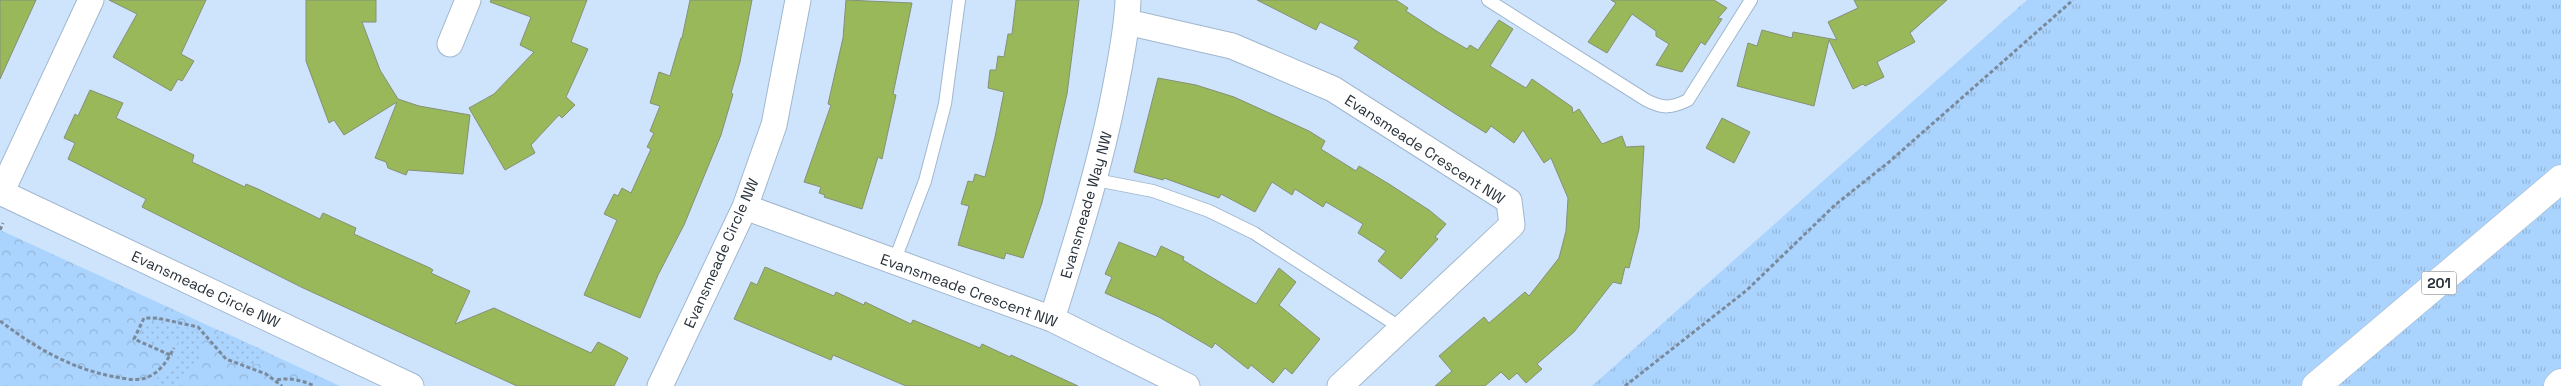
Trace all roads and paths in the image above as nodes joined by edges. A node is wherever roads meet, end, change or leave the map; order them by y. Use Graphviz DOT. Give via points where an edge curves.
graph roads {
  1 [pos="91,0"];
  2 [pos="468,0"];
  3 [pos="798,0"];
  4 [pos="959,0"];
  5 [pos="1488,0"];
  6 [pos="1751,0"];
  7 [pos="2073,0"];
  8 [pos="1128,11"];
  9 [pos="450,44"];
  10 [pos="2561,178"];
  11 [pos="1096,180"];
  12 [pos="0,192"];
  13 [pos="745,206"];
  14 [pos="3,223"];
  15 [pos="0,230"];
  16 [pos="894,262"];
  17 [pos="1052,319"];
  18 [pos="0,321"];
  19 [pos="1401,328"];
  20 [pos="174,348"];
  21 [pos="170,355"];
  22 [pos="276,380"];
  23 [pos="2561,383"];
  24 [pos="282,386"];
  25 [pos="315,386"];
  26 [pos="411,386"];
  27 [pos="660,386"];
  28 [pos="1187,386"];
  29 [pos="1340,386"];
  30 [pos="1625,386"];
  31 [pos="2316,386"];
  32 [pos="2558,386"];
  1 -- 12 [label="street, Evansmeade Circle NW"];
  2 -- 9 [label="street"];
  3 -- 13 [label="street, Evansmeade Circle NW" via="774,125"];
  4 -- 16 [label="lane" via="945,104 925,181"];
  5 -- 6 [label="lane" via="1646,100 1659,107 1673,107 1688,100"];
  7 -- 30 [label="path" via="1889,162 1835,205 1747,290"];
  8 -- 11 [label="street, Evansmeade Way NW"];
  8 -- 19 [label="street, Evansmeade Crescent NW" via="1232,46 1333,89 1509,201 1512,225"];
  10 -- 31 [label="highway, 201"];
  11 -- 17 [label="street, Evansmeade Way NW"];
  11 -- 19 [label="lane" via="1153,191 1209,211 1254,233"];
  12 -- 26 [label="street, Evansmeade Circle NW"];
  13 -- 16 [label="street, Evansmeade Crescent NW"];
  13 -- 27 [label="street, Evansmeade Circle NW"];
  14 -- 15 [label="path"];
  16 -- 17 [label="street, Evansmeade Crescent NW"];
  17 -- 28 [label="street, Evansmeade Crescent NW"];
  18 -- 21 [label="path" via="49,355 98,374 132,380 148,377 162,367"];
  19 -- 29 [label="street, Evansmeade Crescent NW"];
  20 -- 21 [label="path"];
  21 -- 22 [label="path" via="134,338 144,318 198,327 226,359"];
  22 -- 24 [label="path"];
  22 -- 25 [label="path" via="291,379"];
  23 -- 32 [label="highway"];
}
